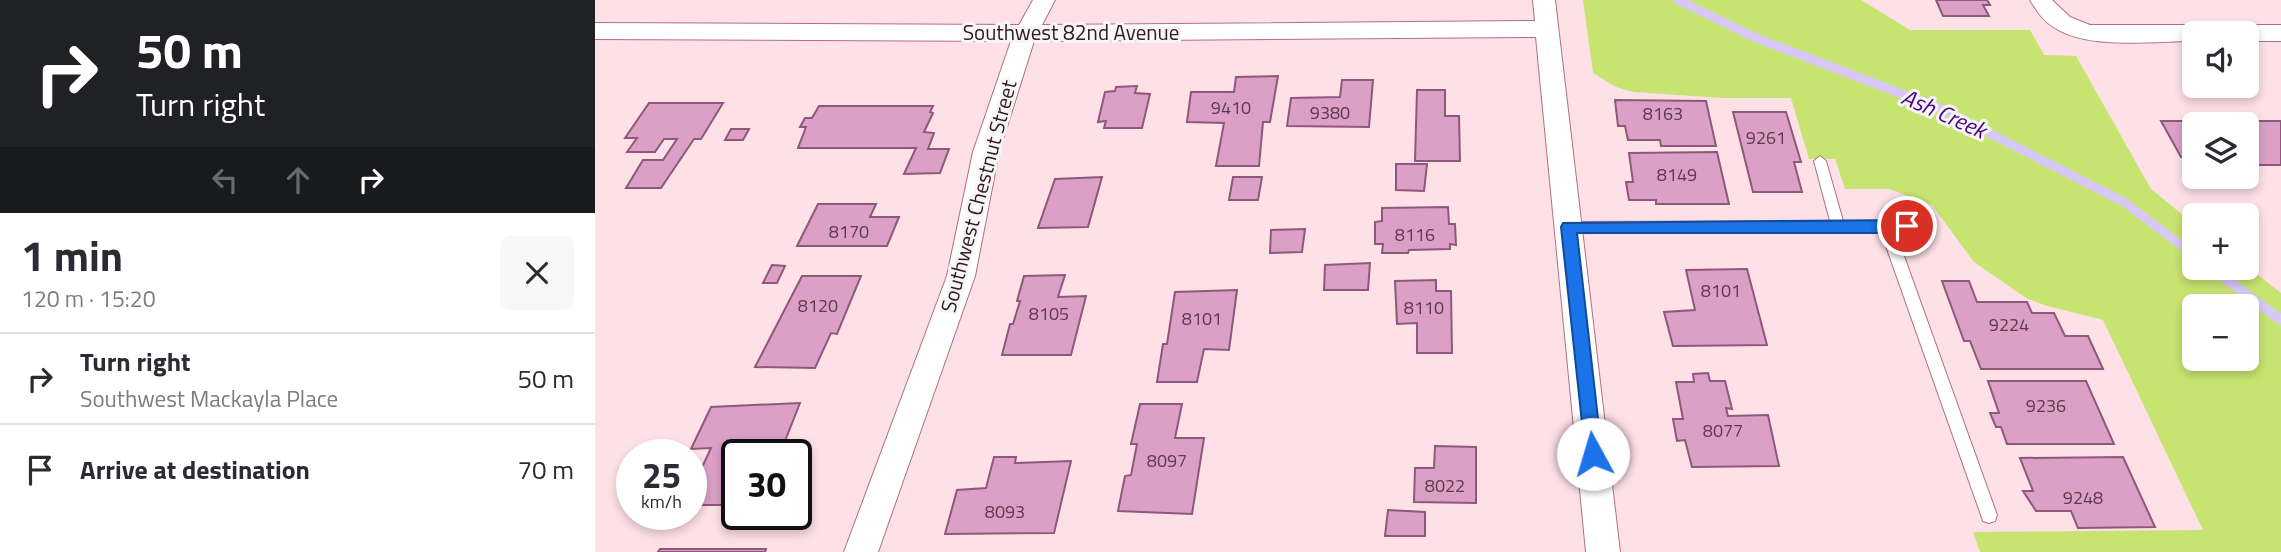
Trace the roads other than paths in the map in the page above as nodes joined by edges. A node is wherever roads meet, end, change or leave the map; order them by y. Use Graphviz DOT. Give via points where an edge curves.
graph roads {
  1 [pos="1044,0"];
  2 [pos="1544,0"];
  3 [pos="2041,0"];
  4 [pos="1547,29"];
  5 [pos="595,31"];
  6 [pos="1029,33"];
  7 [pos="2281,33"];
  8 [pos="1820,161"];
  9 [pos="1886,226"];
  10 [pos="1929,226"];
  11 [pos="1569,227"];
  12 [pos="1839,227"];
  13 [pos="1989,515"];
  14 [pos="861,552"];
  15 [pos="1603,552"];
  1 -- 6 [label="street, Southwest Chestnut Street"];
  2 -- 4 [label="street"];
  3 -- 7 [label="street" via="2067,28 2090,33"];
  4 -- 6 [label="street, Southwest 82nd Avenue"];
  4 -- 11 [label="street"];
  5 -- 6 [label="street, Southwest 82nd Avenue"];
  6 -- 14 [label="street, Southwest Chestnut Street" via="1019,47 986,152 961,276"];
  8 -- 12 [label="lane"];
  9 -- 10 [label="lane"];
  9 -- 12 [label="lane"];
  9 -- 13 [label="lane"];
  11 -- 12 [label="lane"];
  11 -- 15 [label="street"];
}
